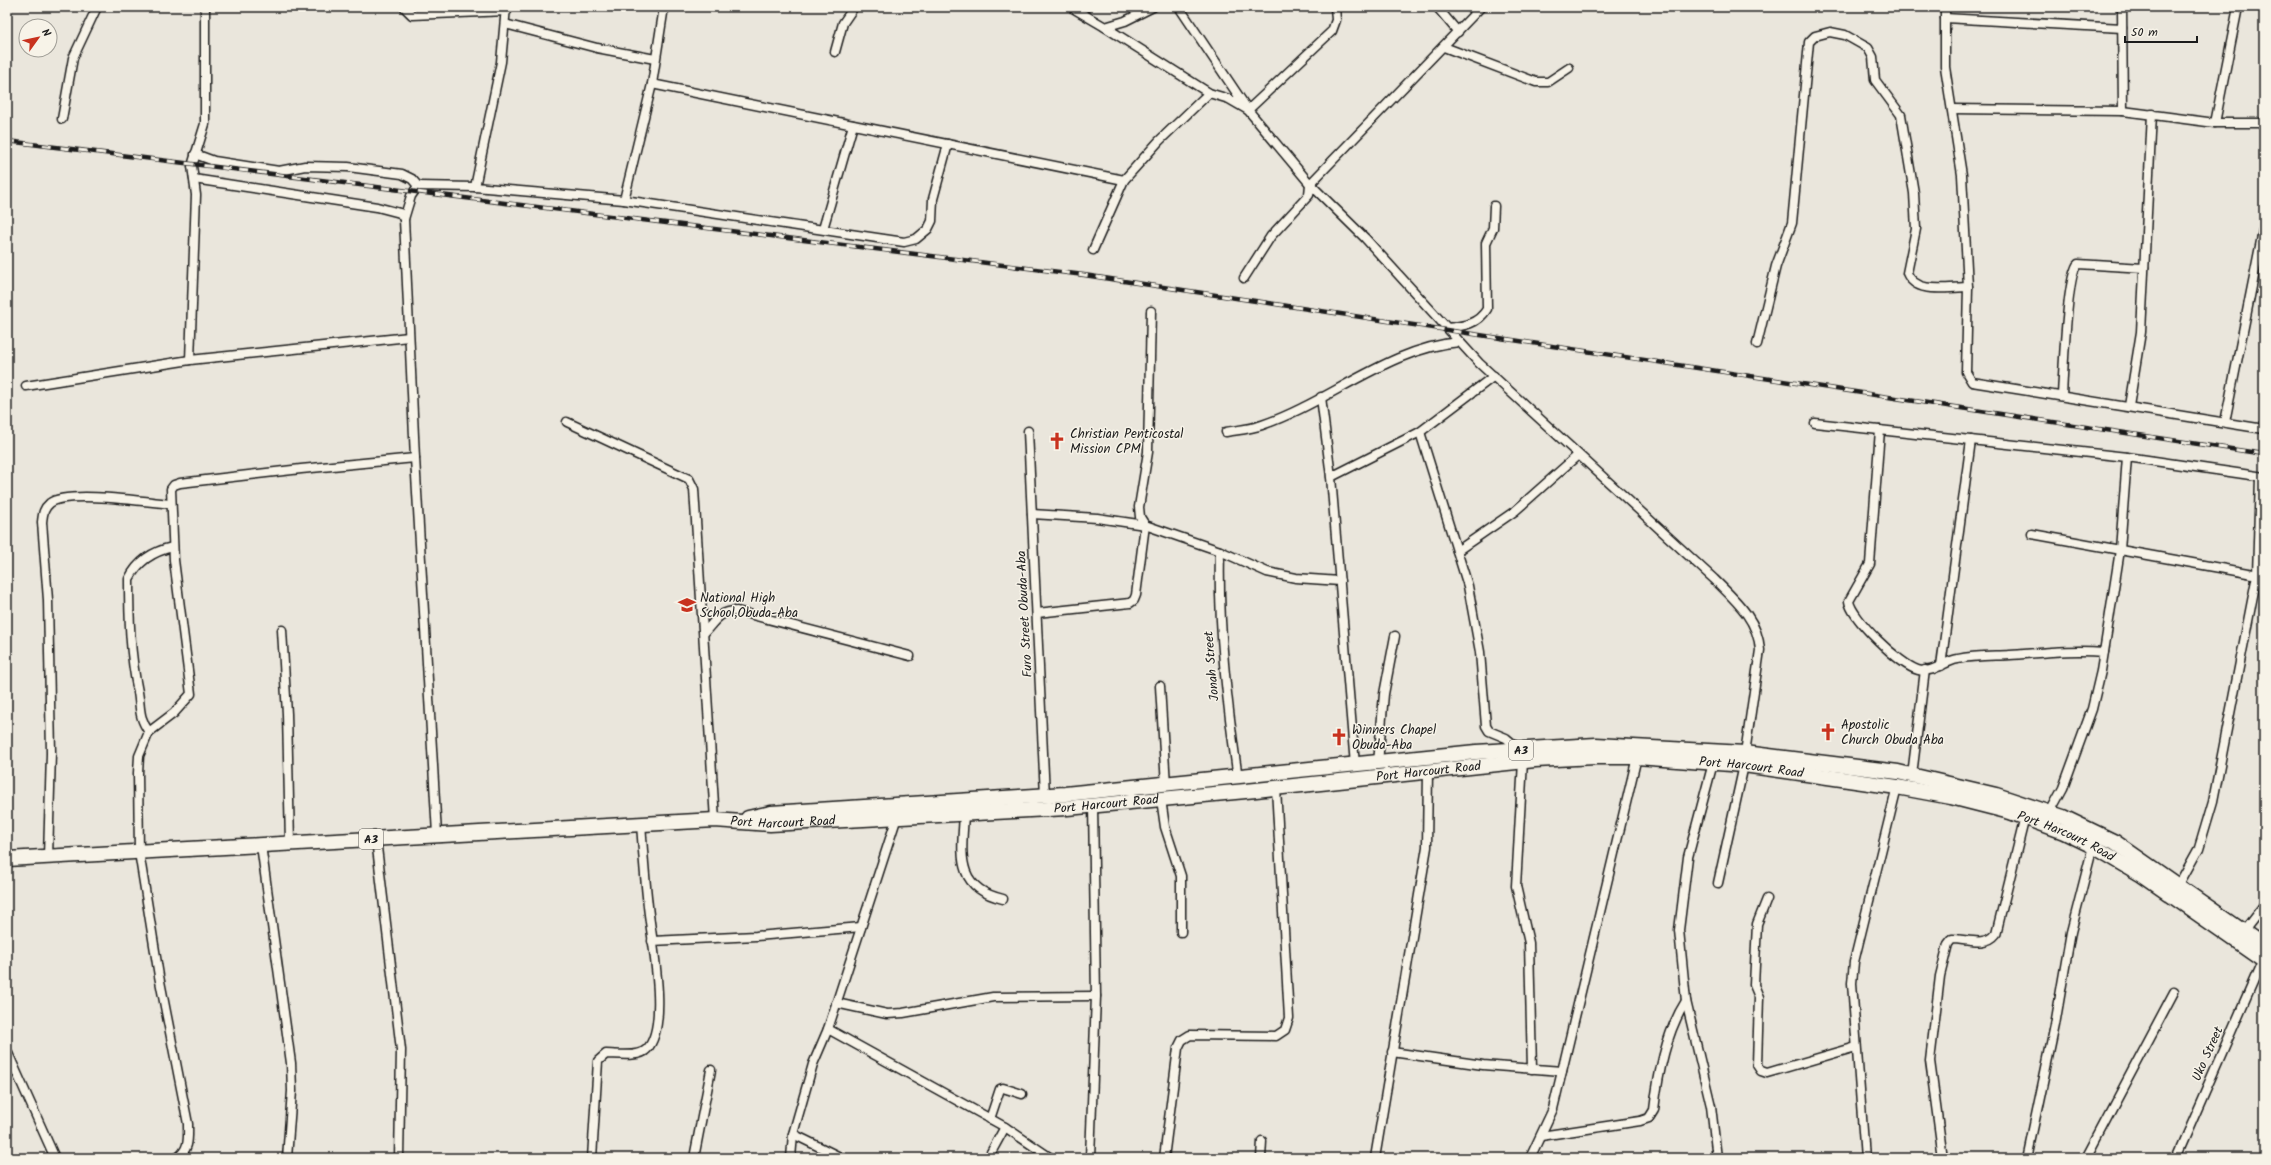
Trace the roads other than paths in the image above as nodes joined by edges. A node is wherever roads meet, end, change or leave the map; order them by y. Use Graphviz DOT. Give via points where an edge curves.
graph roads {
  1 [pos="97,7"];
  2 [pos="205,7"];
  3 [pos="404,7"];
  4 [pos="664,7"];
  5 [pos="854,7"];
  6 [pos="1071,7"];
  7 [pos="1153,7"];
  8 [pos="1180,7"];
  9 [pos="1335,7"];
  10 [pos="1437,7"];
  11 [pos="1481,7"];
  12 [pos="1945,7"];
  13 [pos="2122,7"];
  14 [pos="2238,7"];
  15 [pos="506,9"];
  16 [pos="1945,18"];
  17 [pos="505,24"];
  18 [pos="1105,28"];
  19 [pos="2122,28"];
  20 [pos="1458,32"];
  21 [pos="1444,47"];
  22 [pos="835,52"];
  23 [pos="655,59"];
  24 [pos="1569,68"];
  25 [pos="652,84"];
  26 [pos="1209,93"];
  27 [pos="1952,109"];
  28 [pos="1248,110"];
  29 [pos="2123,111"];
  30 [pos="2152,114"];
  31 [pos="62,119"];
  32 [pos="2214,123"];
  33 [pos="2264,123"];
  34 [pos="853,124"];
  35 [pos="948,144"];
  36 [pos="195,154"];
  37 [pos="194,179"];
  38 [pos="1124,180"];
  39 [pos="1310,184"];
  40 [pos="418,186"];
  41 [pos="475,187"];
  42 [pos="624,200"];
  43 [pos="1494,206"];
  44 [pos="404,219"];
  45 [pos="2264,226"];
  46 [pos="823,229"];
  47 [pos="1093,250"];
  48 [pos="2144,268"];
  49 [pos="1244,278"];
  50 [pos="1968,287"];
  51 [pos="1151,311"];
  52 [pos="1447,328"];
  53 [pos="409,336"];
  54 [pos="1460,342"];
  55 [pos="1757,344"];
  56 [pos="190,360"];
  57 [pos="1494,376"];
  58 [pos="26,386"];
  59 [pos="2062,396"];
  60 [pos="1321,397"];
  61 [pos="2129,406"];
  62 [pos="567,422"];
  63 [pos="1815,422"];
  64 [pos="2225,422"];
  65 [pos="2264,429"];
  66 [pos="1880,430"];
  67 [pos="1028,432"];
  68 [pos="1226,432"];
  69 [pos="1420,432"];
  70 [pos="1972,440"];
  71 [pos="1578,455"];
  72 [pos="2127,457"];
  73 [pos="415,458"];
  74 [pos="1331,477"];
  75 [pos="2262,477"];
  76 [pos="171,504"];
  77 [pos="1032,514"];
  78 [pos="1145,525"];
  79 [pos="2032,534"];
  80 [pos="173,547"];
  81 [pos="2120,550"];
  82 [pos="1220,551"];
  83 [pos="1457,551"];
  84 [pos="2260,576"];
  85 [pos="1340,581"];
  86 [pos="1036,613"];
  87 [pos="282,630"];
  88 [pos="704,633"];
  89 [pos="1395,636"];
  90 [pos="2104,652"];
  91 [pos="910,656"];
  92 [pos="1941,666"];
  93 [pos="1925,670"];
  94 [pos="1160,686"];
  95 [pos="149,732"];
  96 [pos="1513,750"];
  97 [pos="1679,754"];
  98 [pos="1638,757"];
  99 [pos="1745,759"];
  100 [pos="1523,761"];
  101 [pos="1378,763"];
  102 [pos="1712,763"];
  103 [pos="1355,766"];
  104 [pos="1428,770"];
  105 [pos="1912,775"];
  106 [pos="1238,778"];
  107 [pos="1166,785"];
  108 [pos="1896,787"];
  109 [pos="1276,788"];
  110 [pos="1045,796"];
  111 [pos="1161,799"];
  112 [pos="1093,806"];
  113 [pos="2050,812"];
  114 [pos="964,814"];
  115 [pos="897,817"];
  116 [pos="2025,817"];
  117 [pos="715,820"];
  118 [pos="736,820"];
  119 [pos="641,824"];
  120 [pos="437,834"];
  121 [pos="376,839"];
  122 [pos="290,843"];
  123 [pos="261,845"];
  124 [pos="2093,846"];
  125 [pos="139,852"];
  126 [pos="48,857"];
  127 [pos="7,859"];
  128 [pos="1718,883"];
  129 [pos="2178,886"];
  130 [pos="1004,899"];
  131 [pos="1767,899"];
  132 [pos="2264,905"];
  133 [pos="861,927"];
  134 [pos="1181,932"];
  135 [pos="2243,932"];
  136 [pos="652,941"];
  137 [pos="2264,955"];
  138 [pos="2174,992"];
  139 [pos="1096,996"];
  140 [pos="1686,1001"];
  141 [pos="836,1003"];
  142 [pos="828,1029"];
  143 [pos="1856,1047"];
  144 [pos="7,1051"];
  145 [pos="1392,1052"];
  146 [pos="1532,1069"];
  147 [pos="711,1070"];
  148 [pos="1562,1071"];
  149 [pos="1022,1094"];
  150 [pos="990,1119"];
  151 [pos="1005,1127"];
  152 [pos="793,1134"];
  153 [pos="1541,1136"];
  154 [pos="1262,1141"];
  155 [pos="186,1154"];
  156 [pos="55,1158"];
  157 [pos="177,1158"];
  158 [pos="287,1158"];
  159 [pos="399,1158"];
  160 [pos="592,1158"];
  161 [pos="694,1158"];
  162 [pos="791,1158"];
  163 [pos="842,1158"];
  164 [pos="988,1158"];
  165 [pos="1051,1158"];
  166 [pos="1090,1158"];
  167 [pos="1164,1158"];
  168 [pos="1261,1158"];
  169 [pos="1375,1158"];
  170 [pos="1530,1158"];
  171 [pos="1717,1158"];
  172 [pos="1865,1158"];
  173 [pos="1943,1158"];
  174 [pos="2027,1158"];
  175 [pos="2086,1158"];
  176 [pos="2176,1158"];
  1 -- 31 [label="street" via="73,58"];
  2 -- 36 [label="street" via="205,124"];
  3 -- 15 [label="street" via="412,15"];
  4 -- 23 [label="street"];
  5 -- 22 [label="street" via="843,23"];
  6 -- 18 [label="street"];
  7 -- 18 [label="street"];
  8 -- 28 [label="street"];
  9 -- 28 [label="street" via="1336,20 1332,31"];
  10 -- 20 [label="street"];
  11 -- 20 [label="street"];
  12 -- 16 [label="street"];
  13 -- 19 [label="street"];
  14 -- 32 [label="street"];
  15 -- 17 [label="street"];
  16 -- 19 [label="street"];
  16 -- 27 [label="street" via="1945,67"];
  17 -- 23 [label="street" via="597,48"];
  17 -- 41 [label="street" via="501,62"];
  18 -- 26 [label="street"];
  19 -- 29 [label="street"];
  20 -- 21 [label="street"];
  21 -- 24 [label="street" via="1536,82 1548,82"];
  21 -- 39 [label="street"];
  23 -- 25 [label="street"];
  25 -- 34 [label="street"];
  25 -- 42 [label="street"];
  26 -- 28 [label="street" via="1229,99"];
  26 -- 38 [label="street" via="1159,141"];
  27 -- 29 [label="street"];
  27 -- 50 [label="street" via="1962,175"];
  28 -- 39 [label="street"];
  29 -- 30 [label="street"];
  30 -- 32 [label="street"];
  30 -- 48 [label="street"];
  32 -- 33 [label="street"];
  34 -- 35 [label="street"];
  34 -- 46 [label="street"];
  35 -- 38 [label="street"];
  35 -- 46 [label="street" via="933,199 932,221 928,229 916,239 904,242 891,241"];
  36 -- 37 [label="street" via="192,166"];
  36 -- 40 [label="street" via="214,162 279,171 305,166 348,167 402,174"];
  37 -- 44 [label="street" via="377,206 400,213"];
  37 -- 56 [label="street" via="196,195"];
  38 -- 47 [label="street"];
  39 -- 49 [label="street" via="1309,195 1271,236"];
  39 -- 52 [label="street" via="1365,238"];
  40 -- 41 [label="street"];
  40 -- 44 [label="street" via="411,196"];
  41 -- 42 [label="street"];
  42 -- 46 [label="street"];
  43 -- 52 [label="street" via="1493,228 1486,243 1487,309 1478,320 1467,325"];
  44 -- 53 [label="street"];
  45 -- 64 [label="street"];
  48 -- 59 [label="street" via="2078,264 2074,268 2070,287"];
  48 -- 61 [label="street" via="2141,332"];
  50 -- 55 [label="street" via="1926,288 1915,285 1910,280 1907,273 1915,221 1914,193 1901,115 1875,80 1873,57 1868,48 1845,35 1830,32 1815,36 1809,42 1792,223 1776,266"];
  50 -- 59 [label="street" via="1966,372 1972,382"];
  51 -- 78 [label="street" via="1148,452 1139,507 1140,517"];
  52 -- 54 [label="street"];
  53 -- 56 [label="street"];
  53 -- 73 [label="street"];
  54 -- 57 [label="street"];
  54 -- 60 [label="street" via="1443,344 1401,357"];
  56 -- 58 [label="street"];
  57 -- 69 [label="street"];
  57 -- 71 [label="street"];
  59 -- 61 [label="street"];
  60 -- 68 [label="street" via="1263,425"];
  60 -- 74 [label="street"];
  61 -- 64 [label="street"];
  62 -- 88 [label="street" via="689,479 694,489"];
  63 -- 66 [label="street"];
  64 -- 65 [label="street"];
  66 -- 70 [label="street"];
  66 -- 93 [label="street" via="1870,564 1853,591 1849,601 1850,607 1854,615 1899,660 1918,670"];
  67 -- 77 [label="street, Furo Street Obuda-Aba"];
  69 -- 74 [label="street"];
  69 -- 83 [label="street"];
  70 -- 72 [label="street"];
  70 -- 92 [label="street"];
  71 -- 83 [label="street" via="1521,507"];
  71 -- 99 [label="street" via="1748,613 1759,637 1760,650"];
  72 -- 75 [label="street"];
  72 -- 81 [label="street"];
  73 -- 76 [label="street" via="301,468 180,483 171,489"];
  73 -- 120 [label="street"];
  74 -- 85 [label="street"];
  75 -- 84 [label="street"];
  76 -- 80 [label="street"];
  76 -- 126 [label="street" via="103,498 66,499 51,502 43,510 48,600 51,753"];
  77 -- 78 [label="street" via="1097,518"];
  77 -- 86 [label="street, Furo Street Obuda-Aba"];
  78 -- 82 [label="street"];
  78 -- 86 [label="street" via="1134,600 1124,604"];
  79 -- 81 [label="street"];
  80 -- 95 [label="street" via="191,694 174,713"];
  80 -- 95 [label="street" via="159,550 144,560 133,570 129,579 130,653 138,693 139,714"];
  81 -- 84 [label="street"];
  81 -- 90 [label="street"];
  82 -- 85 [label="street" via="1274,574"];
  82 -- 106 [label="street, Jonah Street" via="1219,604 1226,697"];
  83 -- 96 [label="street" via="1468,586 1480,652 1486,726 1488,731 1512,743"];
  84 -- 129 [label="street" via="2213,801 2199,848"];
  85 -- 103 [label="street"];
  86 -- 110 [label="street, Furo Street Obuda-Aba"];
  87 -- 122 [label="street"];
  88 -- 91 [label="street" via="719,614 737,611"];
  88 -- 117 [label="street"];
  89 -- 101 [label="street" via="1384,694"];
  90 -- 92 [label="street" via="2058,651 1959,658"];
  90 -- 113 [label="street" via="2092,709 2063,788"];
  92 -- 93 [label="street"];
  93 -- 105 [label="street"];
  94 -- 107 [label="street"];
  95 -- 125 [label="street" via="142,744 139,761"];
  96 -- 97 [label="highway, Port Harcourt Road / A3" via="1596,745"];
  96 -- 101 [label="highway, Port Harcourt Road / A3"];
  97 -- 98 [label="highway, Port Harcourt Road / A3"];
  97 -- 99 [label="highway, Port Harcourt Road / A3"];
  97 -- 102 [label="highway, Port Harcourt Road / A3"];
  98 -- 100 [label="highway, Port Harcourt Road / A3"];
  98 -- 148 [label="street"];
  99 -- 102 [label="highway, Port Harcourt Road / A3"];
  99 -- 105 [label="highway, Port Harcourt Road / A3"];
  99 -- 108 [label="highway, Port Harcourt Road / A3"];
  99 -- 128 [label="street"];
  100 -- 104 [label="highway, Port Harcourt Road / A3"];
  100 -- 146 [label="street" via="1516,886 1529,943"];
  101 -- 103 [label="highway, Port Harcourt Road / A3"];
  102 -- 140 [label="street" via="1688,857 1679,930"];
  103 -- 106 [label="highway, Port Harcourt Road / A3"];
  104 -- 109 [label="highway, Port Harcourt Road / A3"];
  104 -- 145 [label="street" via="1427,847"];
  105 -- 113 [label="highway, Port Harcourt Road / A3" via="1996,794"];
  106 -- 107 [label="highway, Port Harcourt Road / A3"];
  107 -- 110 [label="highway, Port Harcourt Road / A3"];
  108 -- 116 [label="highway, Port Harcourt Road / A3" via="1969,801"];
  108 -- 143 [label="street" via="1854,962 1852,1002"];
  109 -- 111 [label="highway, Port Harcourt Road / A3"];
  109 -- 167 [label="street" via="1289,1018 1285,1030 1276,1036 1190,1035 1182,1040 1178,1048"];
  110 -- 118 [label="highway, Port Harcourt Road / A3" via="771,813"];
  111 -- 112 [label="highway, Port Harcourt Road / A3"];
  111 -- 134 [label="street" via="1165,827 1181,876"];
  112 -- 114 [label="highway, Port Harcourt Road / A3"];
  112 -- 139 [label="street"];
  113 -- 129 [label="highway, Port Harcourt Road / A3" via="2102,835"];
  114 -- 115 [label="highway, Port Harcourt Road / A3"];
  114 -- 130 [label="street" via="964,870 971,881 982,890"];
  115 -- 118 [label="highway, Port Harcourt Road / A3" via="770,824"];
  115 -- 133 [label="street"];
  116 -- 124 [label="highway, Port Harcourt Road / A3"];
  116 -- 173 [label="street" via="1996,934 1992,940 1986,941 1952,939 1948,944 1940,976 1930,1061"];
  117 -- 118 [label="highway, A3"];
  117 -- 119 [label="highway, A3"];
  119 -- 120 [label="highway, A3"];
  119 -- 136 [label="street"];
  120 -- 121 [label="highway, A3"];
  121 -- 122 [label="highway, A3"];
  121 -- 159 [label="street" via="400,1050"];
  122 -- 123 [label="highway, A3"];
  123 -- 125 [label="highway, A3"];
  123 -- 158 [label="street" via="291,1063 292,1091"];
  124 -- 137 [label="highway, Port Harcourt Road / A3"];
  124 -- 174 [label="street" via="2070,932 2055,1025"];
  125 -- 126 [label="highway, A3"];
  125 -- 155 [label="street" via="159,976 188,1124"];
  126 -- 127 [label="highway, A3"];
  129 -- 135 [label="highway, Port Harcourt Road / A3"];
  131 -- 143 [label="street" via="1757,924 1754,985 1759,996 1758,1065 1767,1073"];
  132 -- 135 [label="street"];
  133 -- 136 [label="street"];
  133 -- 141 [label="street"];
  135 -- 137 [label="highway, Port Harcourt Road / A3"];
  136 -- 160 [label="street" via="658,993 658,1019 653,1039 646,1051 637,1054 606,1054 598,1061"];
  137 -- 176 [label="street, Uko Street"];
  138 -- 175 [label="street"];
  139 -- 141 [label="street" via="993,997 888,1014"];
  139 -- 166 [label="street"];
  140 -- 153 [label="street" via="1676,1017 1668,1040 1654,1110 1649,1118 1640,1122"];
  140 -- 171 [label="street" via="1711,1106"];
  141 -- 142 [label="street"];
  142 -- 150 [label="street"];
  142 -- 152 [label="street" via="813,1064"];
  143 -- 172 [label="street"];
  144 -- 156 [label="street"];
  145 -- 146 [label="street"];
  145 -- 169 [label="street"];
  146 -- 148 [label="street"];
  147 -- 161 [label="street"];
  148 -- 153 [label="street" via="1553,1109"];
  149 -- 150 [label="street" via="1000,1089"];
  150 -- 151 [label="street"];
  151 -- 164 [label="street"];
  151 -- 165 [label="street"];
  152 -- 162 [label="street"];
  152 -- 163 [label="street"];
  153 -- 170 [label="street"];
  154 -- 168 [label="street"];
  155 -- 157 [label="street"];
}
